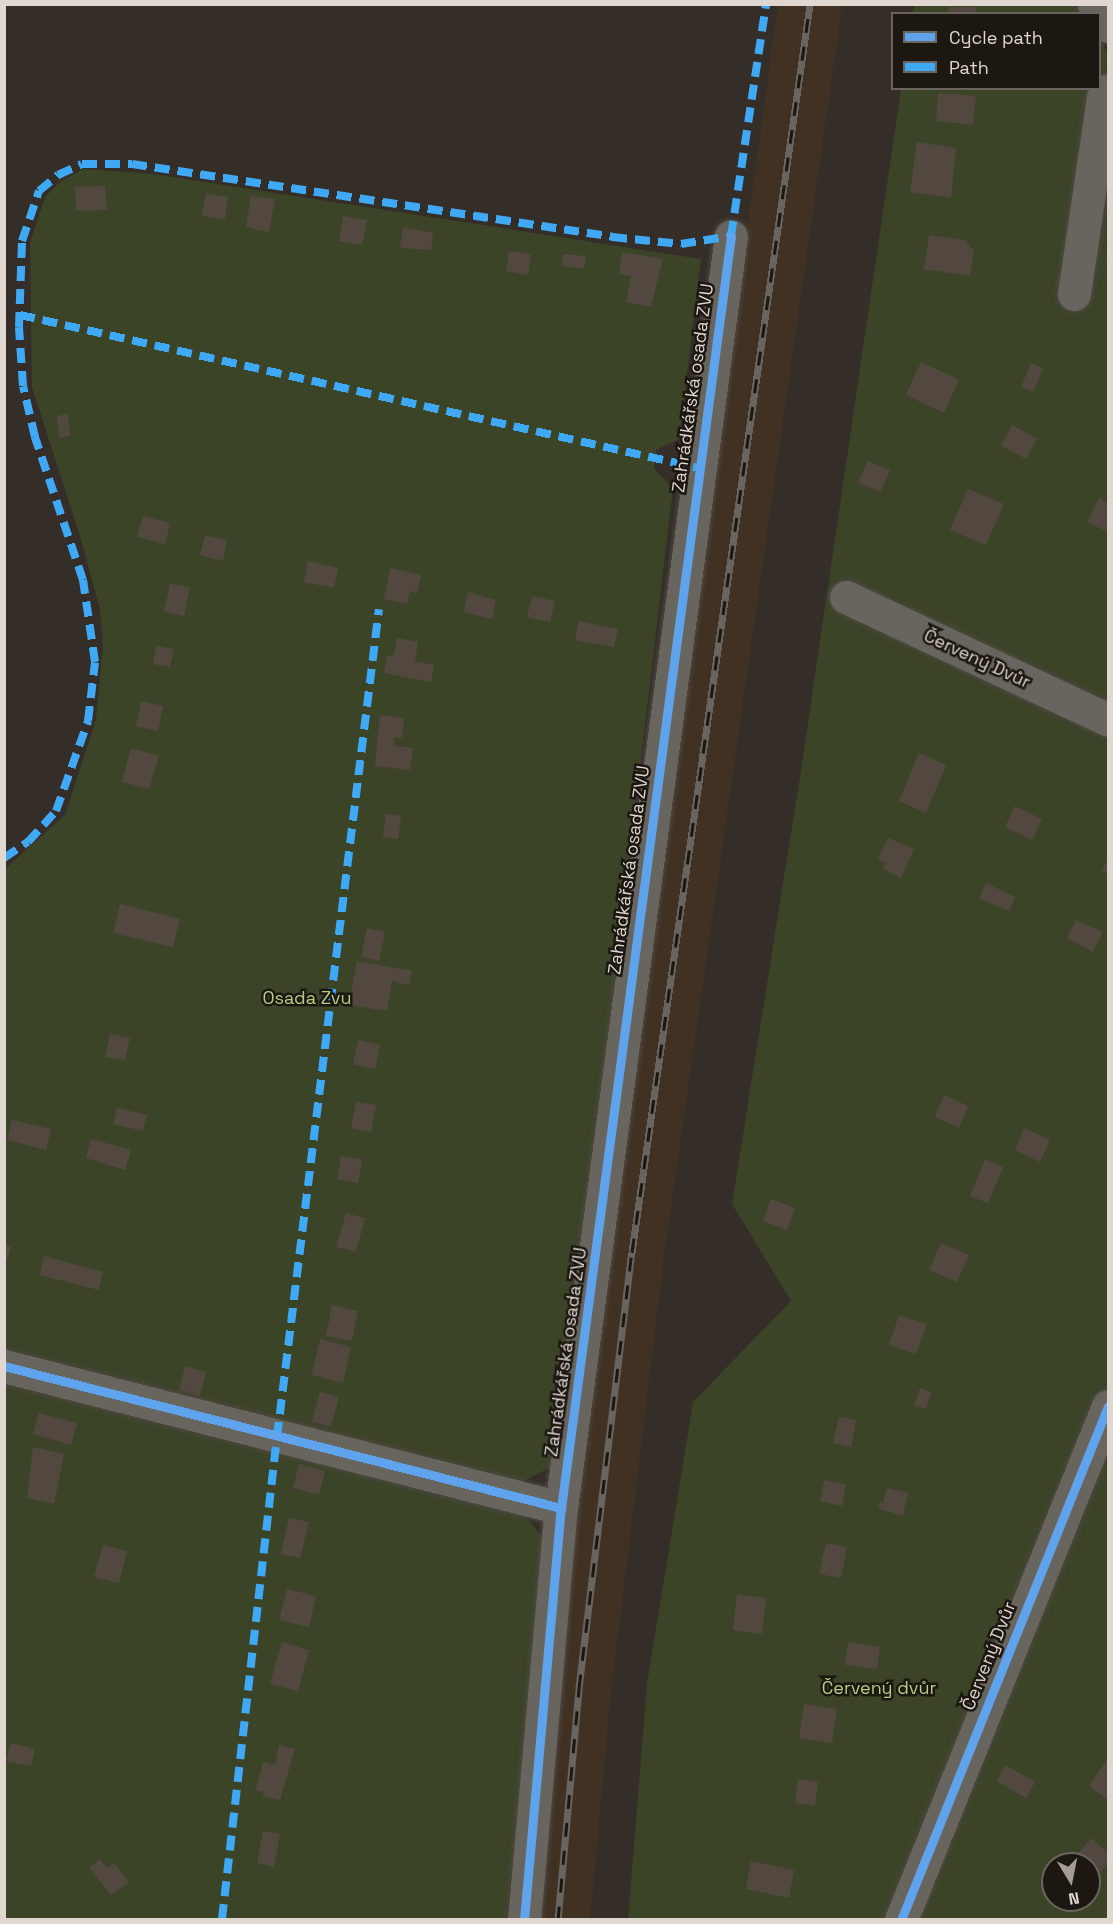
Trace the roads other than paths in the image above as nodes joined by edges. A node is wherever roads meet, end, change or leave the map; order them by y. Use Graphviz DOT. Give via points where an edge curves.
graph roads {
  1 [pos="1108,90"];
  2 [pos="731,236"];
  3 [pos="1074,294"];
  4 [pos="846,597"];
  5 [pos="1108,720"];
  6 [pos="4,1366"];
  7 [pos="1108,1406"];
  8 [pos="561,1508"];
  9 [pos="524,1920"];
  10 [pos="901,1920"];
  1 -- 3 [label="street" via="1103,98"];
  2 -- 8 [label="street, Zahrádkářská osada ZVU"];
  4 -- 5 [label="street, Červený Dvůr"];
  6 -- 8 [label="street"];
  7 -- 10 [label="street, Červený Dvůr"];
  8 -- 9 [label="street, Zahrádkářská osada ZVU"];
}
